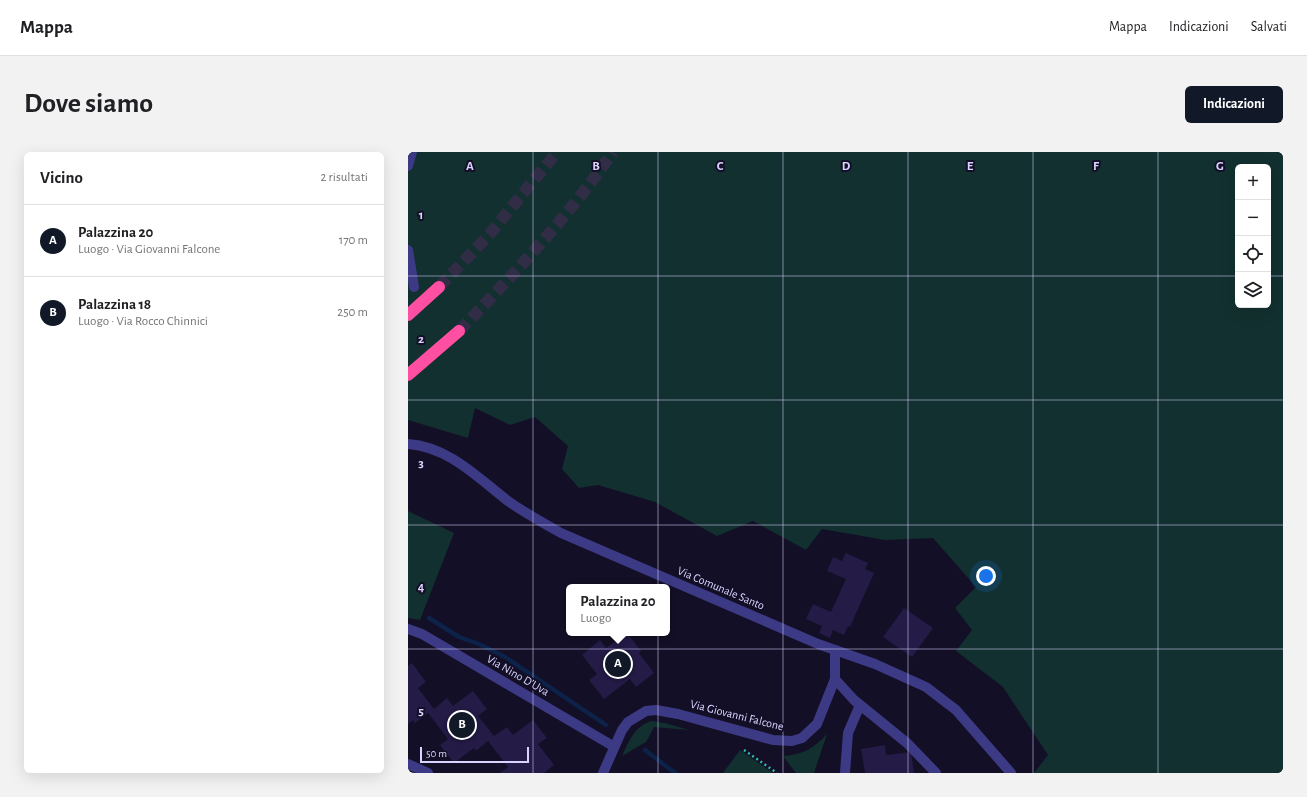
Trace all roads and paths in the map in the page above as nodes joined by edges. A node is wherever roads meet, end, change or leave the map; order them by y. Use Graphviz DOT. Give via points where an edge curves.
graph roads {
  1 [pos="412,152"];
  2 [pos="408,166"];
  3 [pos="408,250"];
  4 [pos="414,287"];
  5 [pos="439,287"];
  6 [pos="408,315"];
  7 [pos="458,331"];
  8 [pos="408,375"];
  9 [pos="408,444"];
  10 [pos="408,629"];
  11 [pos="835,650"];
  12 [pos="835,679"];
  13 [pos="860,705"];
  14 [pos="613,746"];
  15 [pos="744,750"];
  16 [pos="408,764"];
  17 [pos="428,773"];
  18 [pos="603,773"];
  19 [pos="777,773"];
  20 [pos="845,773"];
  21 [pos="936,773"];
  22 [pos="1011,773"];
  1 -- 2 [label="street"];
  3 -- 4 [label="street"];
  5 -- 6 [label="highway"];
  7 -- 8 [label="highway"];
  9 -- 11 [label="street, Via Comunale Santo" via="444,453 468,468 521,510 561,533"];
  10 -- 14 [label="street, Via Nino D'Uva" via="422,634"];
  11 -- 12 [label="street, Via Giovanni Falcone"];
  11 -- 22 [label="street, Via Comunale Santo" via="903,676 941,697 956,710"];
  12 -- 13 [label="street"];
  12 -- 14 [label="street, Via Giovanni Falcone" via="817,724 802,738 792,741 773,740 656,710 646,711 628,722"];
  13 -- 20 [label="street" via="848,733"];
  13 -- 21 [label="street" via="902,739"];
  14 -- 18 [label="street, Via Giovanni Falcone"];
  15 -- 19 [label="path"];
  16 -- 17 [label="street"];
}
